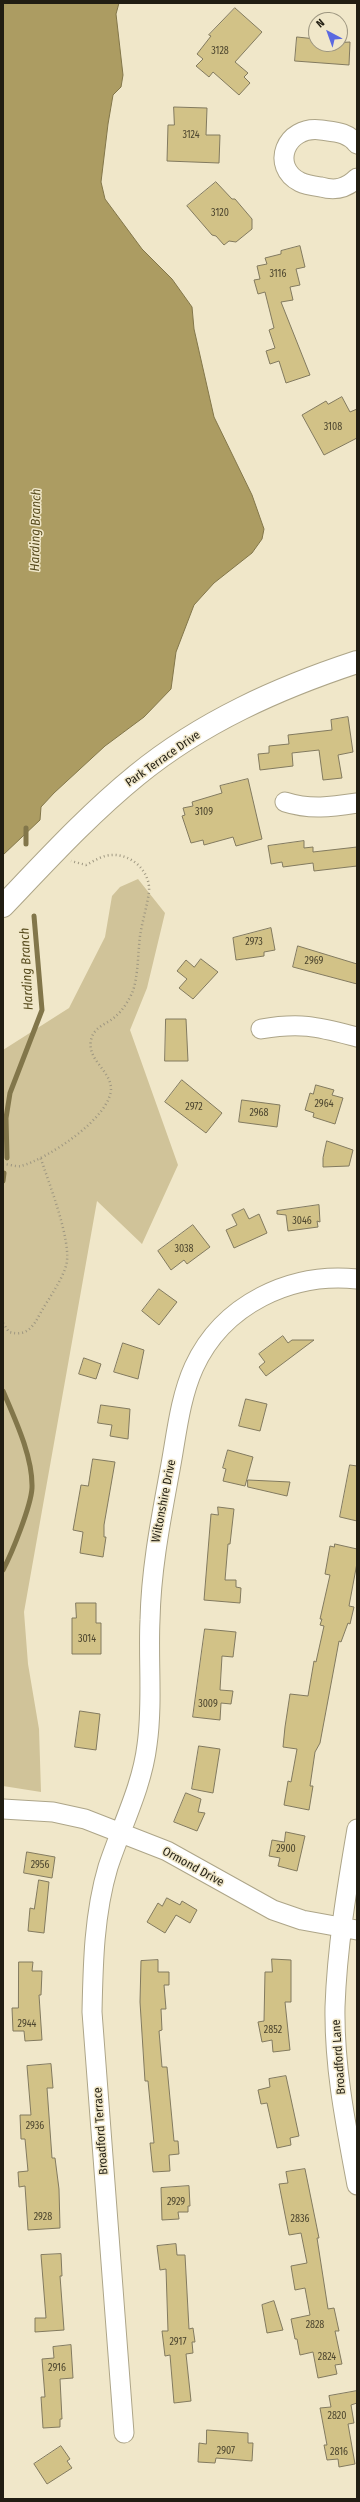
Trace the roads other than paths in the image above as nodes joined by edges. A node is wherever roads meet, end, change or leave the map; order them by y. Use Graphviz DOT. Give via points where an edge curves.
graph roads {
  1 [pos="357,144"];
  2 [pos="356,185"];
  3 [pos="357,662"];
  4 [pos="285,802"];
  5 [pos="357,803"];
  6 [pos="3,906"];
  7 [pos="261,1029"];
  8 [pos="357,1037"];
  9 [pos="357,1279"];
  10 [pos="3,1810"];
  11 [pos="357,1829"];
  12 [pos="121,1832"];
  13 [pos="350,1929"];
  14 [pos="357,2185"];
  15 [pos="124,2433"];
  1 -- 2 [label="street" via="339,132 310,129 295,135 284,156 288,172 300,183 337,189"];
  3 -- 6 [label="street, Park Terrace Drive" via="265,696 178,745 115,793"];
  4 -- 5 [label="street" via="300,807 322,808"];
  7 -- 8 [label="street" via="289,1024 312,1025"];
  9 -- 12 [label="street, Wiltonshire Drive" via="335,1277 300,1281 280,1287 255,1300 234,1315 211,1340 194,1366 182,1404 154,1555 147,1746"];
  10 -- 12 [label="street, Ormond Drive" via="53,1812 85,1819"];
  11 -- 13 [label="street, Broadford Lane"];
  12 -- 13 [label="street, Ormond Drive" via="167,1851 273,1910 302,1920"];
  12 -- 15 [label="street, Broadford Terrace" via="103,1887 93,1949 92,2012"];
  13 -- 14 [label="street, Broadford Lane" via="337,1966 335,2008 343,2110"];
}
